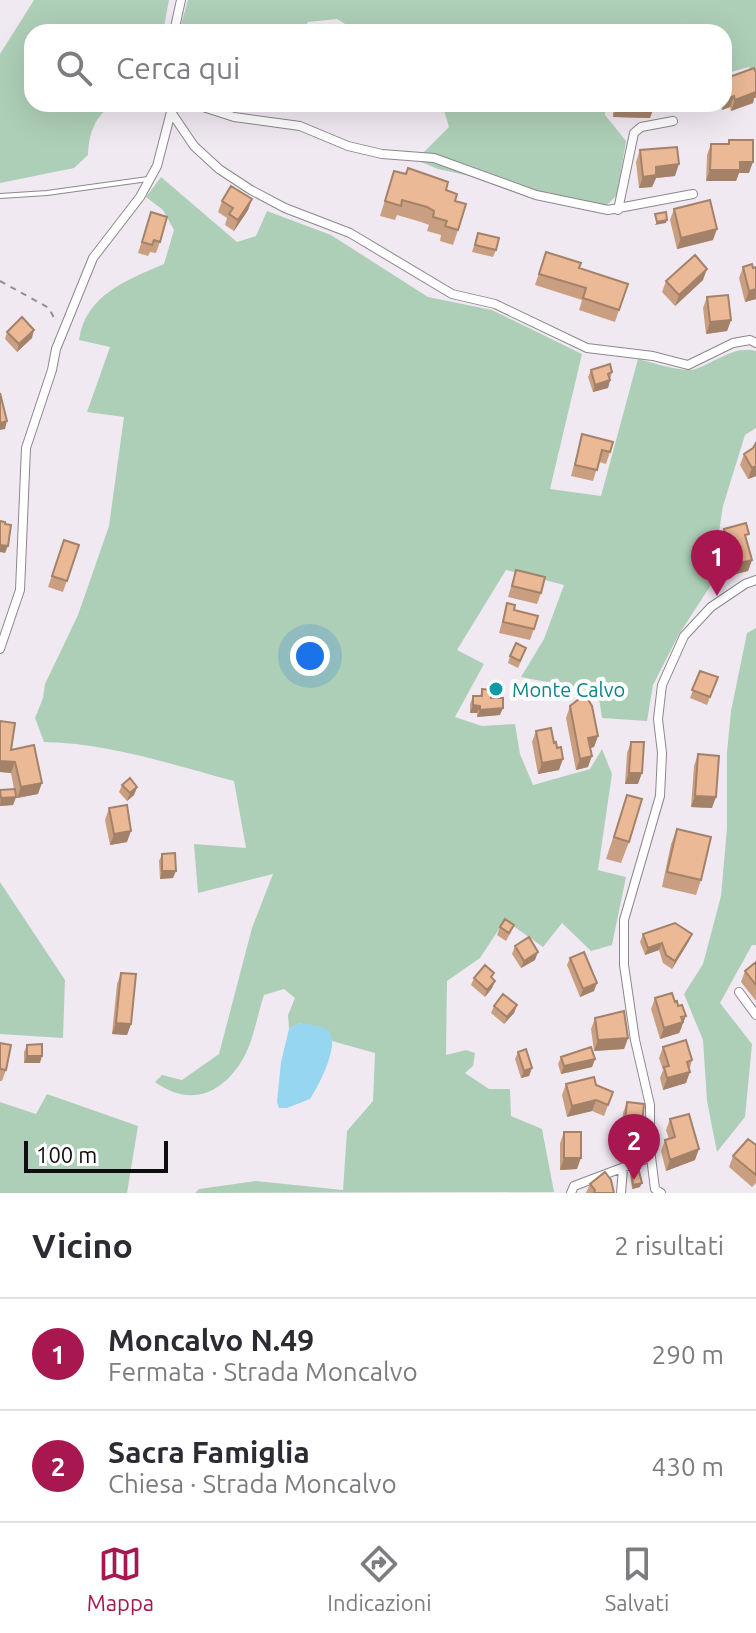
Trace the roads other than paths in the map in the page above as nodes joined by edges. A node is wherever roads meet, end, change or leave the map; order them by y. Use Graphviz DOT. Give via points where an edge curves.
graph roads {
  1 [pos="181,0"];
  2 [pos="176,24"];
  3 [pos="169,112"];
  4 [pos="173,112"];
  5 [pos="219,112"];
  6 [pos="673,121"];
  7 [pos="151,179"];
  8 [pos="693,194"];
  9 [pos="0,196"];
  10 [pos="618,210"];
  11 [pos="756,343"];
  12 [pos="756,580"];
  13 [pos="0,649"];
  14 [pos="739,992"];
  15 [pos="756,1015"];
  16 [pos="651,1157"];
  17 [pos="623,1168"];
  18 [pos="571,1193"];
  19 [pos="621,1193"];
  20 [pos="661,1193"];
  1 -- 2 [label="street"];
  3 -- 7 [label="street"];
  4 -- 11 [label="street" via="194,146 251,190 350,233 452,294 495,304 587,348 688,365 733,343"];
  5 -- 10 [label="street" via="300,126 359,149 434,158 536,195"];
  6 -- 10 [label="street" via="634,133"];
  7 -- 9 [label="lane"];
  7 -- 13 [label="street" via="93,258 62,334 26,448 20,590"];
  8 -- 10 [label="street"];
  12 -- 16 [label="street" via="711,607 684,636 662,685 660,796 624,920 624,965 650,1105"];
  14 -- 15 [label="street"];
  16 -- 17 [label="street"];
  16 -- 20 [label="street" via="655,1189"];
  17 -- 18 [label="street" via="574,1186"];
  17 -- 19 [label="street"];
}
